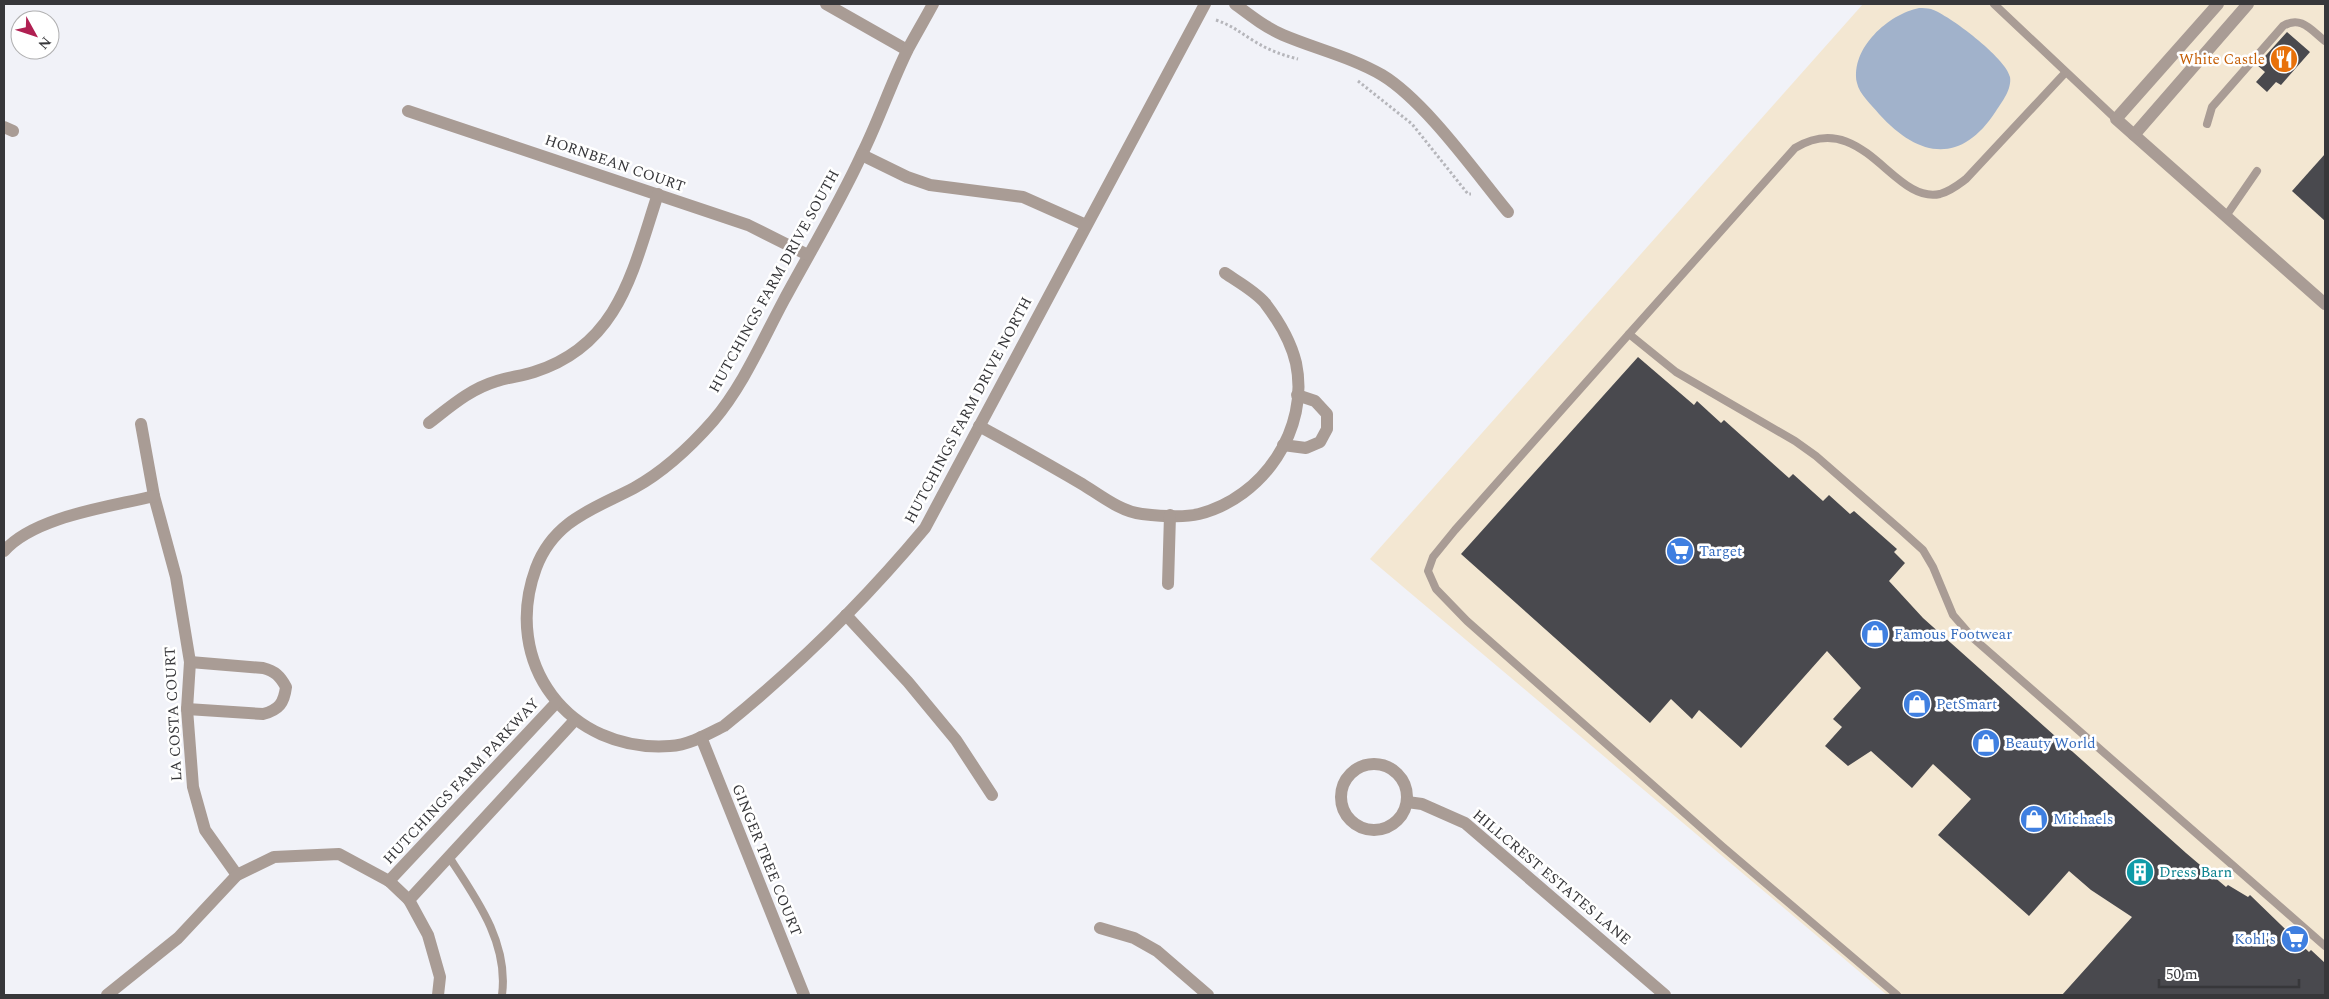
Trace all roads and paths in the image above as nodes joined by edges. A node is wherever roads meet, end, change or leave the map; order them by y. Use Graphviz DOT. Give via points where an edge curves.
graph roads {
  1 [pos="826,4"];
  2 [pos="933,4"];
  3 [pos="1205,4"];
  4 [pos="1235,4"];
  5 [pos="1994,4"];
  6 [pos="2218,4"];
  7 [pos="2248,4"];
  8 [pos="1216,20"];
  9 [pos="2325,41"];
  10 [pos="907,50"];
  11 [pos="1301,60"];
  12 [pos="2065,73"];
  13 [pos="1353,78"];
  14 [pos="408,111"];
  15 [pos="2116,119"];
  16 [pos="2207,124"];
  17 [pos="2134,135"];
  18 [pos="862,155"];
  19 [pos="2257,170"];
  20 [pos="658,194"];
  21 [pos="1471,194"];
  22 [pos="1508,212"];
  23 [pos="2226,216"];
  24 [pos="1086,224"];
  25 [pos="808,255"];
  26 [pos="1226,273"];
  27 [pos="2325,304"];
  28 [pos="1629,334"];
  29 [pos="1297,395"];
  30 [pos="429,423"];
  31 [pos="141,424"];
  32 [pos="980,426"];
  33 [pos="1283,445"];
  34 [pos="154,496"];
  35 [pos="1170,515"];
  36 [pos="4,551"];
  37 [pos="1168,584"];
  38 [pos="846,616"];
  39 [pos="190,662"];
  40 [pos="556,703"];
  41 [pos="187,709"];
  42 [pos="574,720"];
  43 [pos="700,738"];
  44 [pos="992,794"];
  45 [pos="1407,802"];
  46 [pos="449,857"];
  47 [pos="237,875"];
  48 [pos="389,881"];
  49 [pos="409,900"];
  50 [pos="1100,928"];
  51 [pos="2325,946"];
  52 [pos="107,995"];
  53 [pos="438,995"];
  54 [pos="502,995"];
  55 [pos="804,995"];
  56 [pos="1208,995"];
  57 [pos="1666,995"];
  58 [pos="1897,995"];
  1 -- 10 [label="street"];
  2 -- 10 [label="street, HUTCHINGS FARM DRIVE SOUTH"];
  3 -- 24 [label="street, HUTCHINGS FARM DRIVE NORTH"];
  4 -- 22 [label="street" via="1284,35 1342,56 1383,76 1422,109"];
  5 -- 12 [label="lane"];
  6 -- 15 [label="street"];
  7 -- 17 [label="street"];
  8 -- 11 [label="path" via="1233,26 1276,54"];
  9 -- 16 [label="lane" via="2300,21 2290,21 2282,26 2212,106"];
  10 -- 18 [label="street, HUTCHINGS FARM DRIVE SOUTH"];
  12 -- 15 [label="lane"];
  12 -- 28 [label="lane" via="1966,179 1952,190 1938,195 1904,184 1857,146 1823,137 1810,139 1795,148"];
  13 -- 21 [label="path" via="1412,124"];
  14 -- 20 [label="street, HORNBEAN COURT"];
  15 -- 17 [label="street"];
  17 -- 23 [label="street"];
  18 -- 24 [label="street" via="930,185 1023,197"];
  18 -- 25 [label="street, HUTCHINGS FARM DRIVE SOUTH"];
  19 -- 23 [label="lane"];
  20 -- 25 [label="street, HORNBEAN COURT" via="748,225"];
  20 -- 30 [label="street" via="626,290 603,327 568,358 464,395"];
  23 -- 27 [label="street"];
  24 -- 32 [label="street, HUTCHINGS FARM DRIVE NORTH"];
  25 -- 40 [label="street, HUTCHINGS FARM DRIVE SOUTH" via="740,384 714,420 664,467 634,487 577,516 553,538 537,565 529,593 528,644 538,675"];
  26 -- 29 [label="street" via="1264,302 1285,334 1296,363"];
  28 -- 51 [label="lane" via="1676,372 1816,456 1902,531 1923,550 1953,614 1972,638"];
  28 -- 58 [label="lane" via="1455,530 1433,557 1428,571 1436,589 1467,621 1723,847"];
  29 -- 33 [label="street" via="1293,421"];
  29 -- 33 [label="street" via="1315,401 1327,414 1326,429 1320,442 1306,448"];
  31 -- 34 [label="street, LA COSTA COURT"];
  32 -- 35 [label="street" via="1114,504 1140,514"];
  32 -- 38 [label="street, HUTCHINGS FARM DRIVE NORTH" via="925,528"];
  33 -- 35 [label="street" via="1261,479 1241,496 1198,514"];
  34 -- 36 [label="street" via="63,519 36,529 11,543"];
  34 -- 39 [label="street, LA COSTA COURT" via="176,577"];
  35 -- 37 [label="street"];
  38 -- 43 [label="street, HUTCHINGS FARM DRIVE NORTH" via="743,711 724,726"];
  38 -- 44 [label="street" via="908,682 956,740"];
  39 -- 41 [label="street, LA COSTA COURT"];
  39 -- 41 [label="street" via="263,668 273,671 286,687 281,705 263,714"];
  40 -- 42 [label="street, HUTCHINGS FARM DRIVE NORTH"];
  40 -- 48 [label="street, HUTCHINGS FARM PARKWAY"];
  41 -- 47 [label="street, LA COSTA COURT" via="193,787 205,830"];
  42 -- 43 [label="street, HUTCHINGS FARM DRIVE NORTH" via="608,739 644,746 673,746"];
  42 -- 46 [label="street"];
  43 -- 55 [label="street, GINGER TREE COURT"];
  45 -- 45 [label="street" via="1404,782 1398,774 1380,764 1359,768 1350,775 1341,796 1348,817 1367,829 1378,830 1398,821"];
  45 -- 57 [label="street, HILLCREST ESTATES LANE" via="1422,804 1465,823"];
  46 -- 49 [label="street"];
  46 -- 54 [label="lane" via="493,929 504,986"];
  47 -- 48 [label="street" via="274,857 339,854"];
  47 -- 52 [label="street" via="178,938"];
  48 -- 49 [label="street"];
  49 -- 53 [label="street" via="428,935 440,977"];
  50 -- 56 [label="street" via="1134,938 1157,952"];
}
